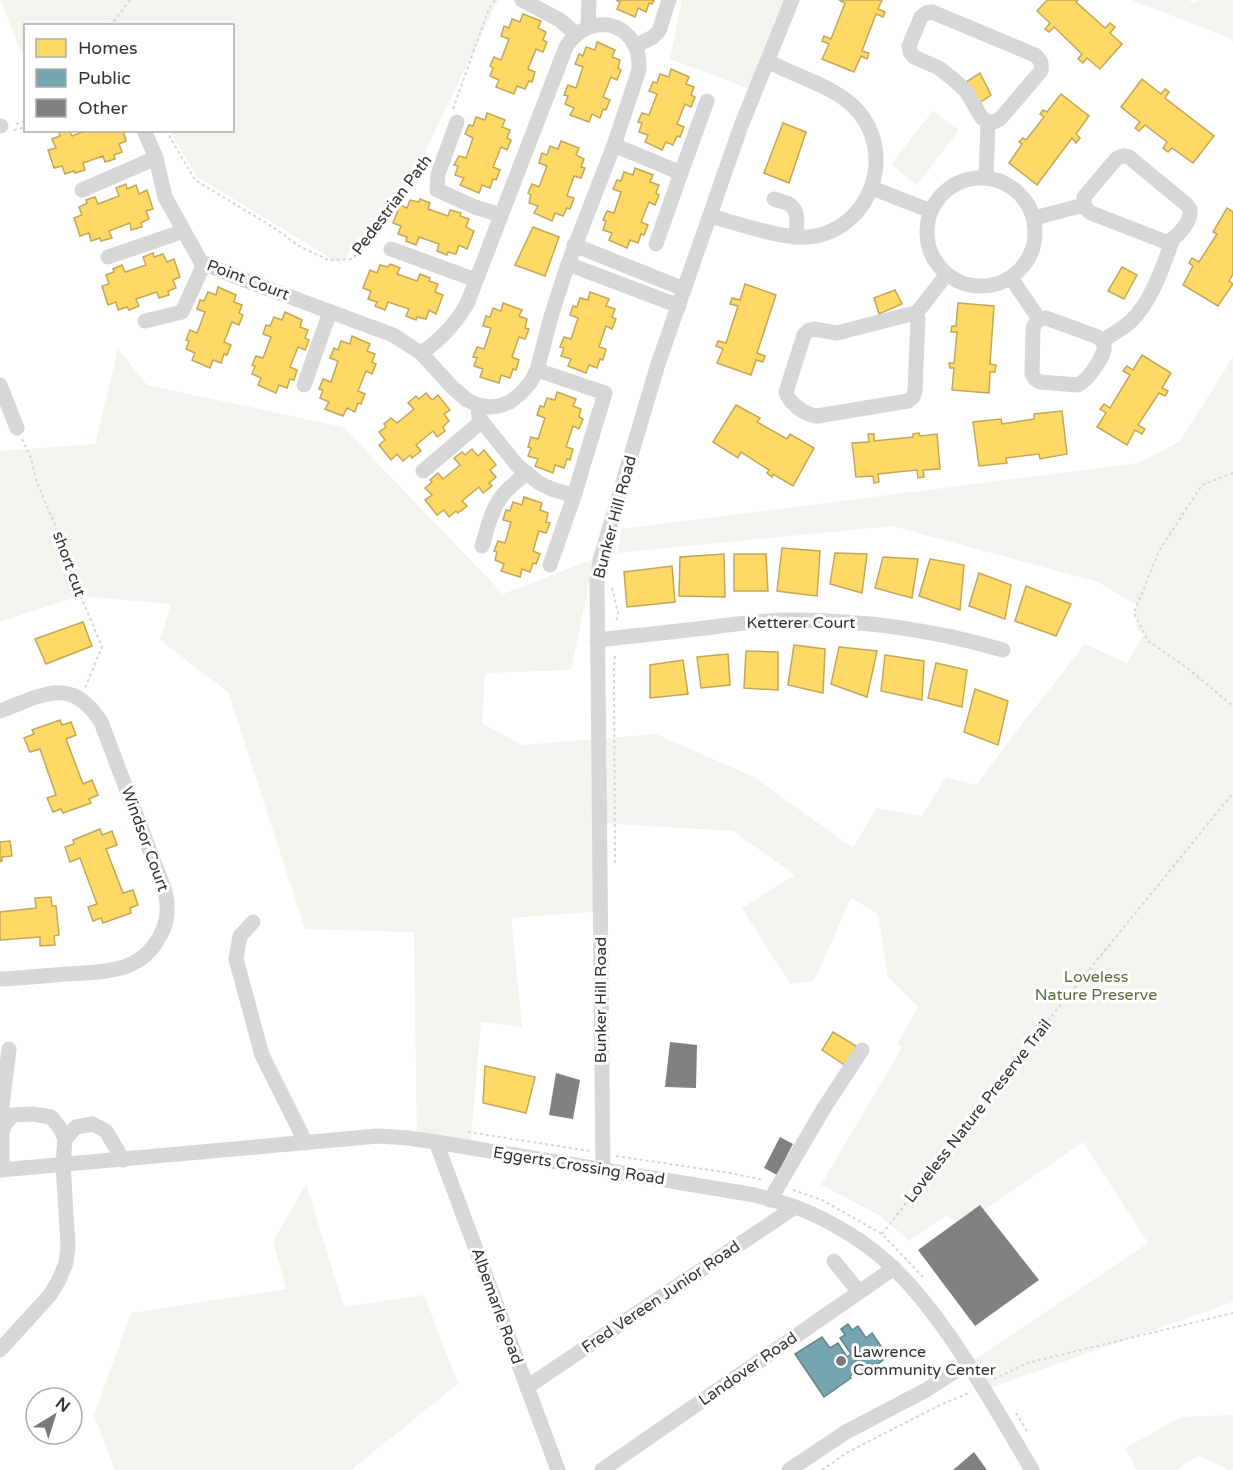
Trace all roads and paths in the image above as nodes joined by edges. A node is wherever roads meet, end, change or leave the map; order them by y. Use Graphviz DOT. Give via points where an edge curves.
graph roads {
  1 [pos="130,0"];
  2 [pos="495,0"];
  3 [pos="522,0"];
  4 [pos="589,0"];
  5 [pos="669,0"];
  6 [pos="792,0"];
  7 [pos="112,24"];
  8 [pos="582,30"];
  9 [pos="635,46"];
  10 [pos="768,61"];
  11 [pos="707,101"];
  12 [pos="455,117"];
  13 [pos="988,122"];
  14 [pos="24,127"];
  15 [pos="4,128"];
  16 [pos="145,132"];
  17 [pos="167,132"];
  18 [pos="614,146"];
  19 [pos="429,157"];
  20 [pos="156,158"];
  21 [pos="681,173"];
  22 [pos="986,178"];
  23 [pos="872,188"];
  24 [pos="82,190"];
  25 [pos="774,199"];
  26 [pos="1084,205"];
  27 [pos="931,211"];
  28 [pos="501,215"];
  29 [pos="710,216"];
  30 [pos="1034,218"];
  31 [pos="184,231"];
  32 [pos="795,237"];
  33 [pos="1172,241"];
  34 [pos="656,244"];
  35 [pos="574,245"];
  36 [pos="391,249"];
  37 [pos="108,256"];
  38 [pos="204,264"];
  39 [pos="568,264"];
  40 [pos="946,274"];
  41 [pos="1011,278"];
  42 [pos="476,280"];
  43 [pos="684,289"];
  44 [pos="678,306"];
  45 [pos="330,312"];
  46 [pos="915,315"];
  47 [pos="1039,319"];
  48 [pos="145,321"];
  49 [pos="1102,340"];
  50 [pos="421,353"];
  51 [pos="537,370"];
  52 [pos="0,385"];
  53 [pos="303,386"];
  54 [pos="478,405"];
  55 [pos="482,421"];
  56 [pos="17,428"];
  57 [pos="423,471"];
  58 [pos="527,473"];
  59 [pos="1233,473"];
  60 [pos="574,496"];
  61 [pos="482,546"];
  62 [pos="550,565"];
  63 [pos="611,586"];
  64 [pos="616,638"];
  65 [pos="597,640"];
  66 [pos="1003,650"];
  67 [pos="80,699"];
  68 [pos="1233,706"];
  69 [pos="0,711"];
  70 [pos="1233,793"];
  71 [pos="615,873"];
  72 [pos="253,922"];
  73 [pos="0,979"];
  74 [pos="9,1049"];
  75 [pos="862,1050"];
  76 [pos="5,1124"];
  77 [pos="65,1140"];
  78 [pos="436,1142"];
  79 [pos="306,1143"];
  80 [pos="123,1160"];
  81 [pos="63,1165"];
  82 [pos="611,1165"];
  83 [pos="1,1170"];
  84 [pos="770,1200"];
  85 [pos="795,1207"];
  86 [pos="882,1234"];
  87 [pos="834,1261"];
  88 [pos="894,1268"];
  89 [pos="859,1292"];
  90 [pos="1233,1313"];
  91 [pos="0,1350"];
  92 [pos="968,1363"];
  93 [pos="982,1386"];
  94 [pos="527,1387"];
  95 [pos="558,1470"];
  96 [pos="602,1470"];
  97 [pos="789,1470"];
  98 [pos="822,1470"];
  99 [pos="1032,1470"];
  1 -- 7 [label="path"];
  2 -- 12 [label="path" via="489,8"];
  3 -- 8 [label="street"];
  4 -- 8 [label="street"];
  5 -- 9 [label="street" via="659,30"];
  6 -- 10 [label="street, Bunker Hill Road"];
  8 -- 9 [label="street" via="610,26 629,37"];
  8 -- 28 [label="street" via="566,47"];
  9 -- 18 [label="street" via="639,70"];
  10 -- 23 [label="street" via="838,95 863,117 877,159"];
  10 -- 29 [label="street, Bunker Hill Road"];
  11 -- 21 [label="street"];
  12 -- 28 [label="street" via="437,190"];
  13 -- 13 [label="street" via="953,79 910,52 913,36 926,13 932,12 1040,60 1041,71 1000,119"];
  13 -- 22 [label="street"];
  14 -- 15 [label="path"];
  16 -- 20 [label="street, Point Court"];
  17 -- 19 [label="path, Pedestrian Path" via="195,180 328,260 353,259 378,228 399,192"];
  18 -- 21 [label="street"];
  18 -- 35 [label="street"];
  20 -- 24 [label="street"];
  20 -- 31 [label="street, Point Court" via="165,197"];
  21 -- 34 [label="street"];
  22 -- 27 [label="street" via="958,183 947,190"];
  22 -- 30 [label="street" via="1018,192"];
  23 -- 27 [label="street"];
  23 -- 32 [label="street" via="864,204 841,226 827,233"];
  25 -- 32 [label="street" via="794,209 798,219"];
  26 -- 30 [label="street"];
  26 -- 33 [label="street" via="1091,213"];
  26 -- 33 [label="street" via="1084,197 1117,158 1129,157 1190,210 1190,217"];
  27 -- 40 [label="street" via="928,240 937,264"];
  28 -- 42 [label="street"];
  29 -- 32 [label="street"];
  29 -- 43 [label="street, Bunker Hill Road"];
  30 -- 41 [label="street" via="1036,232 1030,256"];
  31 -- 37 [label="street"];
  31 -- 38 [label="street, Point Court"];
  33 -- 49 [label="street" via="1146,302 1130,322"];
  35 -- 39 [label="street"];
  35 -- 43 [label="street"];
  36 -- 42 [label="street"];
  38 -- 45 [label="street, Point Court"];
  38 -- 48 [label="street" via="182,312"];
  39 -- 44 [label="street"];
  39 -- 51 [label="street"];
  40 -- 41 [label="street" via="972,286 987,287"];
  40 -- 46 [label="street"];
  41 -- 47 [label="street"];
  42 -- 50 [label="street" via="458,319"];
  43 -- 44 [label="street, Bunker Hill Road"];
  44 -- 65 [label="street, Bunker Hill Road" via="600,560"];
  45 -- 50 [label="street, Point Court" via="393,335"];
  45 -- 53 [label="street"];
  46 -- 46 [label="street" via="837,333 809,330 786,392 788,398 817,416 908,401 915,391"];
  47 -- 49 [label="street" via="1046,318"];
  47 -- 49 [label="street" via="1033,328 1032,374 1040,382 1084,382 1105,352"];
  50 -- 54 [label="street, Point Court" via="452,387"];
  51 -- 54 [label="street" via="530,383 510,402 489,407"];
  51 -- 60 [label="street" via="605,393"];
  52 -- 56 [label="street"];
  54 -- 55 [label="street"];
  55 -- 57 [label="street"];
  55 -- 58 [label="street"];
  56 -- 67 [label="path, short cut" via="102,648"];
  58 -- 60 [label="street" via="545,486"];
  58 -- 61 [label="street" via="499,500"];
  59 -- 68 [label="path" via="1202,485 1159,551 1134,613 1148,641"];
  60 -- 62 [label="street"];
  63 -- 64 [label="path" via="618,613"];
  64 -- 65 [label="street, Ketterer Court"];
  64 -- 66 [label="street, Ketterer Court" via="790,620 895,626"];
  64 -- 71 [label="path"];
  65 -- 82 [label="street, Bunker Hill Road"];
  67 -- 69 [label="street" via="57,693 43,695"];
  67 -- 73 [label="street, Windsor Court" via="101,722 165,891 167,920 147,955 128,966"];
  70 -- 86 [label="path, Loveless Nature Preserve Trail" via="1019,1056"];
  72 -- 79 [label="street" via="240,936 236,959 262,1055"];
  74 -- 76 [label="street" via="2,1106"];
  75 -- 84 [label="street"];
  76 -- 77 [label="street" via="13,1115 51,1117"];
  76 -- 83 [label="street"];
  77 -- 80 [label="street" via="76,1127 93,1124 106,1131"];
  77 -- 81 [label="street"];
  78 -- 79 [label="street, Eggerts Crossing Road" via="378,1137"];
  78 -- 82 [label="street, Eggerts Crossing Road"];
  78 -- 94 [label="street, Albemarle Road"];
  79 -- 80 [label="street, Eggerts Crossing Road"];
  80 -- 81 [label="street, Eggerts Crossing Road"];
  81 -- 83 [label="street, Eggerts Crossing Road"];
  81 -- 91 [label="street" via="66,1263 50,1295"];
  82 -- 84 [label="street, Eggerts Crossing Road"];
  84 -- 85 [label="street, Eggerts Crossing Road"];
  85 -- 88 [label="street, Eggerts Crossing Road" via="850,1234"];
  85 -- 94 [label="street, Fred Vereen Junior Road"];
  87 -- 89 [label="street"];
  88 -- 89 [label="street, Landover Road"];
  88 -- 92 [label="street, Eggerts Crossing Road" via="932,1310"];
  89 -- 96 [label="street, Landover Road"];
  90 -- 93 [label="path" via="1027,1363"];
  92 -- 93 [label="street, Eggerts Crossing Road"];
  92 -- 97 [label="street" via="846,1432"];
  93 -- 98 [label="path" via="848,1452"];
  93 -- 99 [label="street, Eggerts Crossing Road"];
  94 -- 95 [label="street, Albemarle Road"];
}
